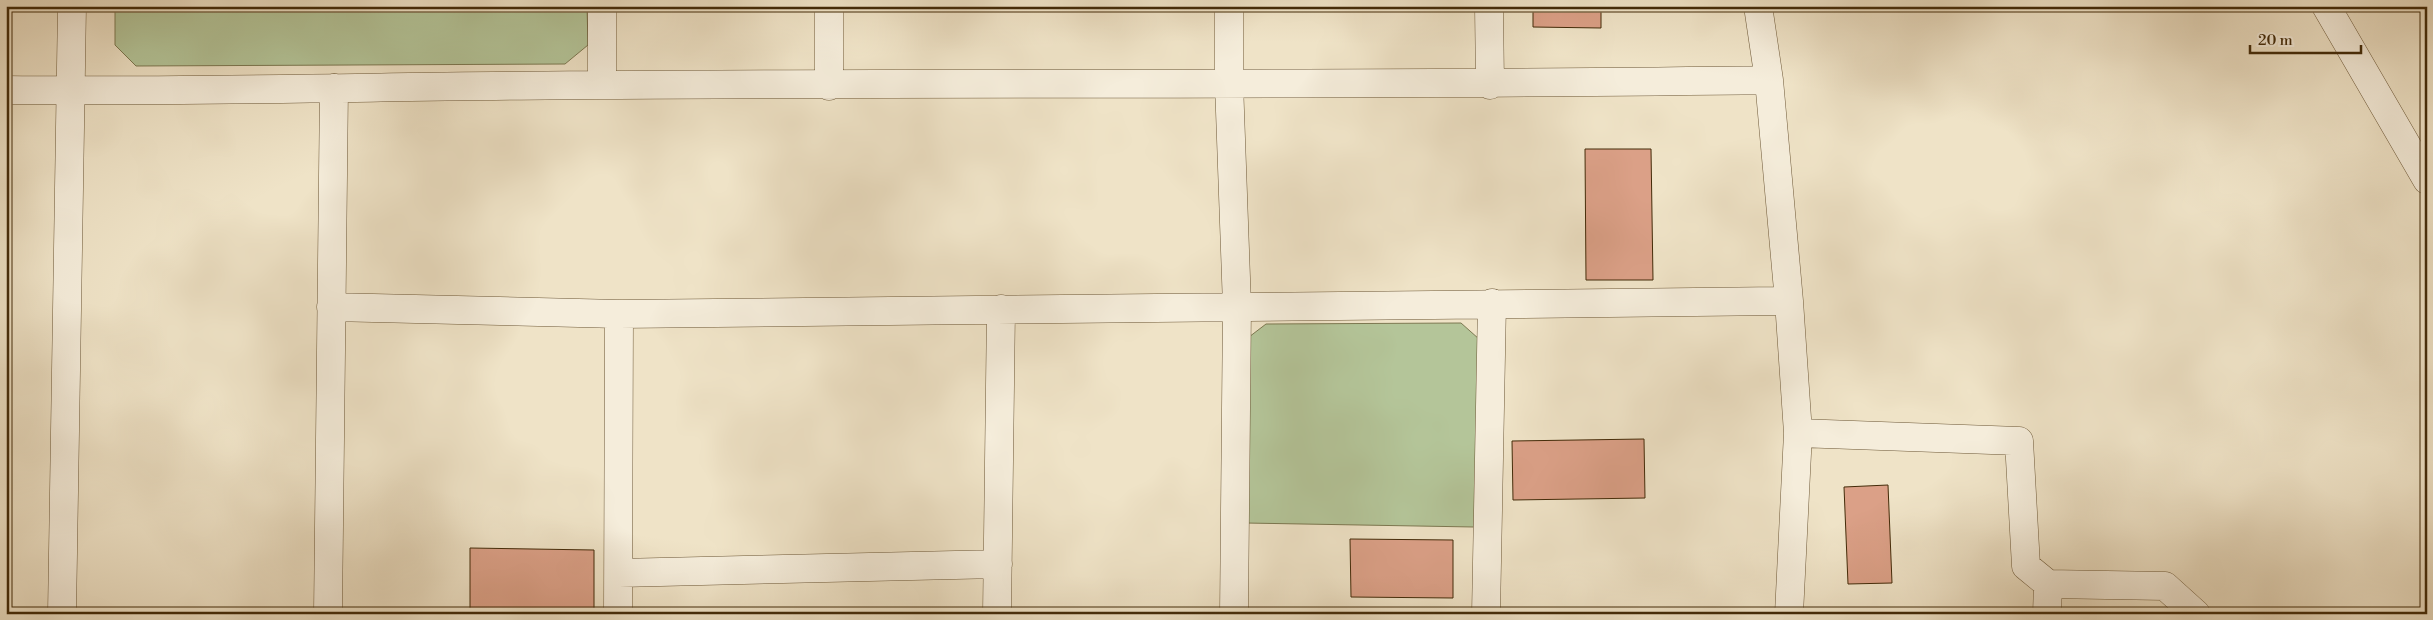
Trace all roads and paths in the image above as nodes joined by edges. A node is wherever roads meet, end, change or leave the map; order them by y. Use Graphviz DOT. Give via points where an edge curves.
graph roads {
  1 [pos="72,6"];
  2 [pos="602,6"];
  3 [pos="829,6"];
  4 [pos="1229,6"];
  5 [pos="1489,6"];
  6 [pos="1758,6"];
  7 [pos="2326,6"];
  8 [pos="1769,80"];
  9 [pos="1229,83"];
  10 [pos="1490,84"];
  11 [pos="602,85"];
  12 [pos="829,86"];
  13 [pos="334,88"];
  14 [pos="6,90"];
  15 [pos="70,91"];
  16 [pos="2427,180"];
  17 [pos="1790,300"];
  18 [pos="1492,303"];
  19 [pos="1237,306"];
  20 [pos="332,307"];
  21 [pos="1001,309"];
  22 [pos="619,314"];
  23 [pos="1798,433"];
  24 [pos="998,564"];
  25 [pos="619,573"];
  26 [pos="2048,584"];
  27 [pos="62,614"];
  28 [pos="328,614"];
  29 [pos="618,614"];
  30 [pos="997,614"];
  31 [pos="1234,614"];
  32 [pos="1486,614"];
  33 [pos="1789,614"];
  34 [pos="2047,614"];
  35 [pos="2196,614"];
  1 -- 15 [label="street"];
  2 -- 11 [label="street"];
  3 -- 12 [label="street"];
  4 -- 9 [label="street"];
  5 -- 10 [label="street"];
  6 -- 8 [label="street"];
  7 -- 16 [label="street"];
  8 -- 10 [label="street"];
  8 -- 17 [label="street"];
  9 -- 10 [label="street"];
  9 -- 12 [label="street"];
  9 -- 19 [label="street"];
  11 -- 12 [label="street"];
  11 -- 13 [label="street"];
  13 -- 15 [label="street"];
  13 -- 20 [label="street"];
  14 -- 15 [label="street"];
  15 -- 27 [label="street"];
  17 -- 18 [label="street"];
  17 -- 23 [label="street"];
  18 -- 19 [label="street"];
  18 -- 32 [label="street"];
  19 -- 21 [label="street"];
  19 -- 31 [label="street"];
  20 -- 22 [label="street"];
  20 -- 28 [label="street"];
  21 -- 22 [label="street"];
  21 -- 24 [label="street"];
  22 -- 25 [label="street"];
  23 -- 26 [label="street" via="2019,441 2026,566"];
  23 -- 33 [label="street"];
  24 -- 25 [label="street"];
  24 -- 30 [label="street"];
  25 -- 29 [label="street"];
  26 -- 34 [label="street"];
  26 -- 35 [label="street" via="2165,586"];
}
